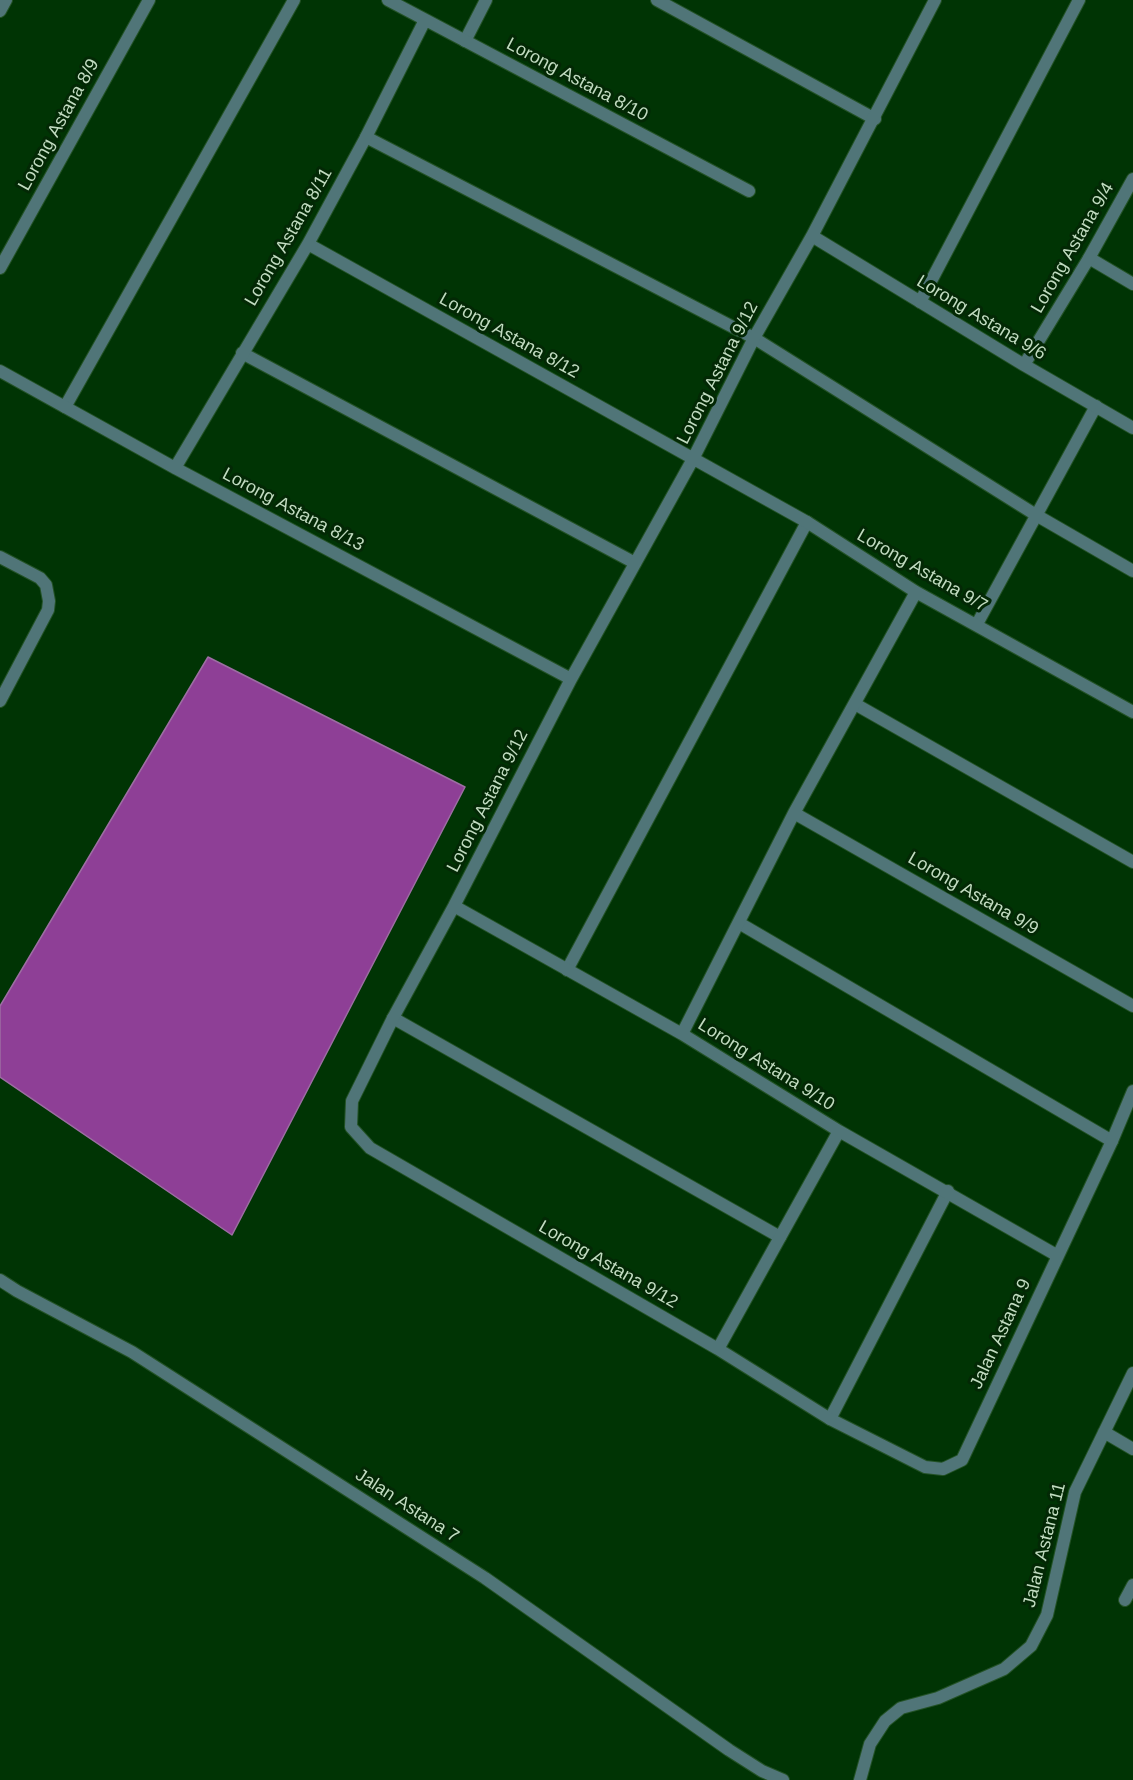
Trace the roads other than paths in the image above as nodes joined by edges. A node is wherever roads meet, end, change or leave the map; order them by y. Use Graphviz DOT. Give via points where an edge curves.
graph roads {
  1 [pos="6,0"];
  2 [pos="294,0"];
  3 [pos="388,0"];
  4 [pos="486,0"];
  5 [pos="657,0"];
  6 [pos="935,0"];
  7 [pos="1079,0"];
  8 [pos="147,1"];
  9 [pos="0,11"];
  10 [pos="425,20"];
  11 [pos="465,41"];
  12 [pos="875,119"];
  13 [pos="366,137"];
  14 [pos="1133,179"];
  15 [pos="749,191"];
  16 [pos="812,236"];
  17 [pos="308,244"];
  18 [pos="1089,258"];
  19 [pos="0,268"];
  20 [pos="1133,284"];
  21 [pos="921,302"];
  22 [pos="754,338"];
  23 [pos="242,353"];
  24 [pos="1024,365"];
  25 [pos="0,371"];
  26 [pos="1096,406"];
  27 [pos="65,407"];
  28 [pos="1133,428"];
  29 [pos="693,459"];
  30 [pos="175,468"];
  31 [pos="1036,516"];
  32 [pos="807,522"];
  33 [pos="0,557"];
  34 [pos="635,562"];
  35 [pos="1133,570"];
  36 [pos="916,592"];
  37 [pos="977,624"];
  38 [pos="571,679"];
  39 [pos="0,701"];
  40 [pos="855,704"];
  41 [pos="1133,712"];
  42 [pos="794,813"];
  43 [pos="1133,862"];
  44 [pos="454,906"];
  45 [pos="739,923"];
  46 [pos="567,970"];
  47 [pos="1133,1006"];
  48 [pos="393,1018"];
  49 [pos="682,1034"];
  50 [pos="1133,1091"];
  51 [pos="838,1131"];
  52 [pos="1112,1141"];
  53 [pos="948,1191"];
  54 [pos="780,1237"];
  55 [pos="1058,1256"];
  56 [pos="0,1280"];
  57 [pos="718,1349"];
  58 [pos="1133,1373"];
  59 [pos="830,1419"];
  60 [pos="1104,1432"];
  61 [pos="1133,1449"];
  62 [pos="1133,1585"];
  63 [pos="1125,1600"];
  64 [pos="783,1780"];
  65 [pos="860,1780"];
  1 -- 9 [label="street"];
  2 -- 27 [label="street"];
  3 -- 10 [label="street, Lorong Astana 8/10"];
  4 -- 11 [label="street"];
  5 -- 12 [label="street"];
  6 -- 12 [label="street, Lorong Astana 9/12"];
  7 -- 21 [label="street"];
  8 -- 19 [label="street, Lorong Astana 8/9"];
  10 -- 11 [label="street, Lorong Astana 8/10"];
  10 -- 13 [label="street, Lorong Astana 8/11"];
  11 -- 15 [label="street, Lorong Astana 8/10"];
  12 -- 16 [label="street, Lorong Astana 9/12"];
  13 -- 17 [label="street, Lorong Astana 8/11"];
  13 -- 22 [label="street"];
  14 -- 18 [label="street, Lorong Astana 9/4"];
  16 -- 21 [label="street, Lorong Astana 9/6"];
  16 -- 22 [label="street, Lorong Astana 9/12"];
  17 -- 23 [label="street, Lorong Astana 8/11"];
  17 -- 29 [label="street, Lorong Astana 8/12"];
  18 -- 20 [label="street"];
  18 -- 24 [label="street, Lorong Astana 9/4"];
  21 -- 24 [label="street, Lorong Astana 9/6"];
  22 -- 29 [label="street, Lorong Astana 9/12"];
  22 -- 31 [label="street"];
  23 -- 30 [label="street, Lorong Astana 8/11"];
  23 -- 34 [label="street"];
  24 -- 26 [label="street, Lorong Astana 9/6"];
  25 -- 27 [label="street, Lorong Astana 8/13"];
  26 -- 28 [label="street, Lorong Astana 9/6"];
  26 -- 31 [label="street"];
  27 -- 30 [label="street, Lorong Astana 8/13"];
  29 -- 32 [label="street, Lorong Astana 9/7"];
  29 -- 34 [label="street, Lorong Astana 9/12"];
  30 -- 38 [label="street, Lorong Astana 8/13"];
  31 -- 35 [label="street"];
  31 -- 37 [label="street"];
  32 -- 36 [label="street, Lorong Astana 9/7"];
  32 -- 46 [label="street"];
  33 -- 39 [label="street" via="40,578 46,585 49,601 48,610"];
  34 -- 38 [label="street, Lorong Astana 9/12"];
  36 -- 37 [label="street, Lorong Astana 9/7"];
  36 -- 40 [label="street"];
  37 -- 41 [label="street, Lorong Astana 9/7"];
  38 -- 44 [label="street, Lorong Astana 9/12"];
  40 -- 42 [label="street"];
  40 -- 43 [label="street"];
  42 -- 45 [label="street"];
  42 -- 47 [label="street, Lorong Astana 9/9"];
  44 -- 46 [label="street, Lorong Astana 9/10"];
  44 -- 48 [label="street, Lorong Astana 9/12"];
  45 -- 49 [label="street"];
  45 -- 52 [label="street"];
  46 -- 49 [label="street, Lorong Astana 9/10"];
  48 -- 54 [label="street"];
  48 -- 57 [label="street, Lorong Astana 9/12" via="352,1101 351,1127 370,1148"];
  49 -- 51 [label="street, Lorong Astana 9/10"];
  50 -- 52 [label="street, Jalan Astana 9"];
  51 -- 53 [label="street, Lorong Astana 9/10"];
  51 -- 54 [label="street"];
  52 -- 55 [label="street, Jalan Astana 9"];
  53 -- 55 [label="street, Lorong Astana 9/10"];
  53 -- 59 [label="street"];
  54 -- 57 [label="street"];
  55 -- 59 [label="street, Jalan Astana 9" via="962,1460 943,1469 925,1467"];
  56 -- 64 [label="street, Jalan Astana 7" via="132,1352 485,1578 729,1750"];
  57 -- 59 [label="street, Lorong Astana 9/12"];
  58 -- 60 [label="street, Jalan Astana 11"];
  60 -- 61 [label="street"];
  60 -- 65 [label="street, Jalan Astana 11" via="1075,1492 1047,1615 1031,1646 1004,1669 938,1698 902,1708 885,1721 870,1744"];
  62 -- 63 [label="street"];
}
